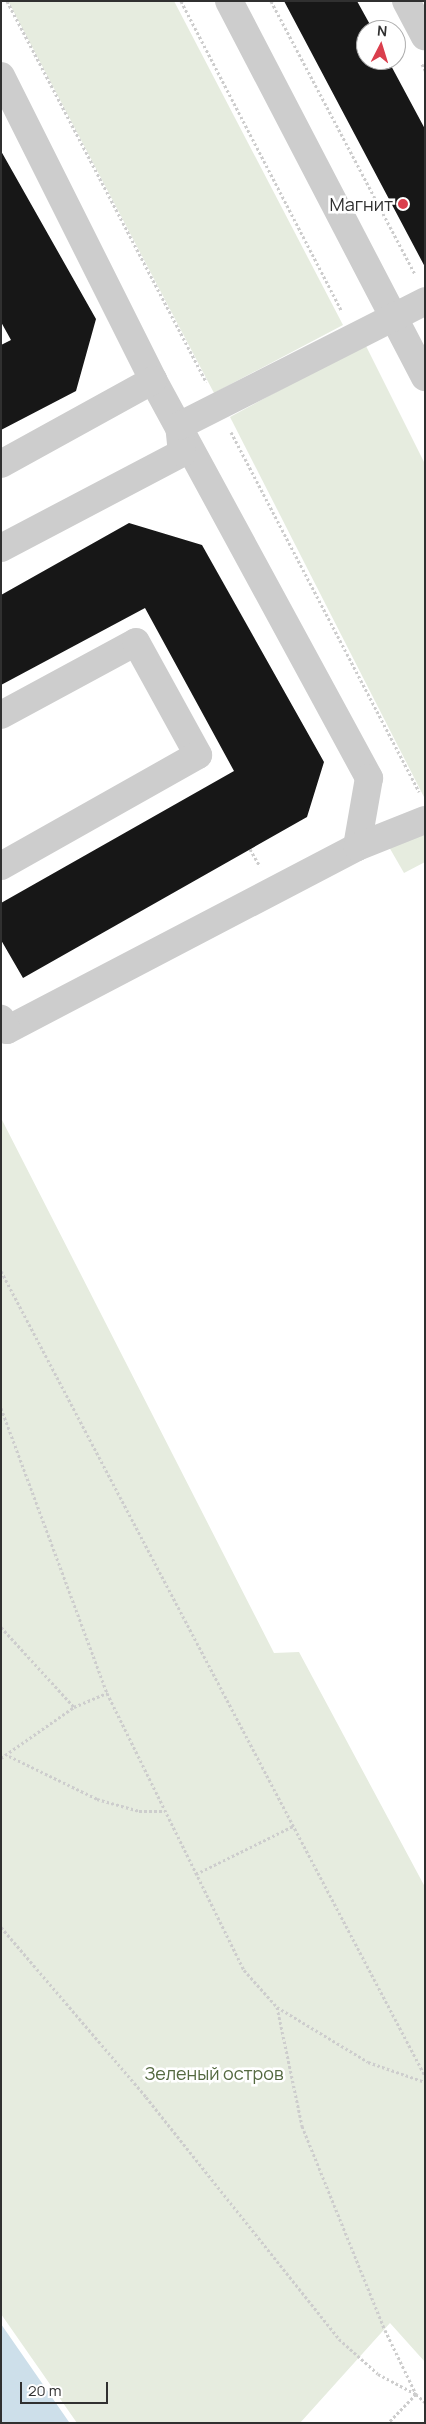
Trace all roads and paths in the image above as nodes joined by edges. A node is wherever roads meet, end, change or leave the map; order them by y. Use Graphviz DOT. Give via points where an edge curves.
graph roads {
  1 [pos="181,1"];
  2 [pos="229,1"];
  3 [pos="271,1"];
  4 [pos="406,1"];
  5 [pos="425,36"];
  6 [pos="1,76"];
  7 [pos="423,292"];
  8 [pos="392,317"];
  9 [pos="345,318"];
  10 [pos="425,376"];
  11 [pos="153,380"];
  12 [pos="179,426"];
  13 [pos="1,464"];
  14 [pos="1,548"];
  15 [pos="1,714"];
  16 [pos="425,820"];
  17 [pos="357,847"];
  18 [pos="1,866"];
  19 [pos="1,1019"];
  20 [pos="1,1271"];
  21 [pos="1,1408"];
  22 [pos="1,1627"];
  23 [pos="107,1693"];
  24 [pos="74,1707"];
  25 [pos="9,1756"];
  26 [pos="1,1758"];
  27 [pos="164,1811"];
  28 [pos="293,1826"];
  29 [pos="196,1874"];
  30 [pos="1,1927"];
  31 [pos="277,2007"];
  32 [pos="425,2076"];
  33 [pos="425,2082"];
  34 [pos="416,2394"];
  35 [pos="425,2402"];
  36 [pos="388,2423"];
  1 -- 9 [label="path"];
  2 -- 8 [label="street"];
  3 -- 7 [label="path"];
  4 -- 5 [label="street"];
  6 -- 11 [label="street"];
  7 -- 8 [label="street"];
  8 -- 10 [label="street"];
  8 -- 12 [label="street"];
  11 -- 12 [label="street"];
  11 -- 13 [label="street"];
  12 -- 14 [label="street" via="182,453"];
  12 -- 17 [label="street" via="369,778"];
  15 -- 18 [label="street" via="136,642 198,754"];
  16 -- 17 [label="street"];
  17 -- 19 [label="street" via="7,1030"];
  20 -- 28 [label="path"];
  21 -- 23 [label="path"];
  22 -- 24 [label="path"];
  23 -- 24 [label="path"];
  23 -- 27 [label="path"];
  24 -- 25 [label="path"];
  25 -- 26 [label="path"];
  25 -- 27 [label="path" via="97,1799 139,1811"];
  27 -- 29 [label="path"];
  28 -- 29 [label="path"];
  28 -- 32 [label="path"];
  29 -- 31 [label="path" via="244,1970"];
  30 -- 34 [label="path" via="146,2097 339,2339 378,2374"];
  31 -- 33 [label="path" via="368,2062"];
  31 -- 34 [label="path" via="302,2126 385,2330"];
  34 -- 35 [label="path"];
  34 -- 36 [label="path"];
}
